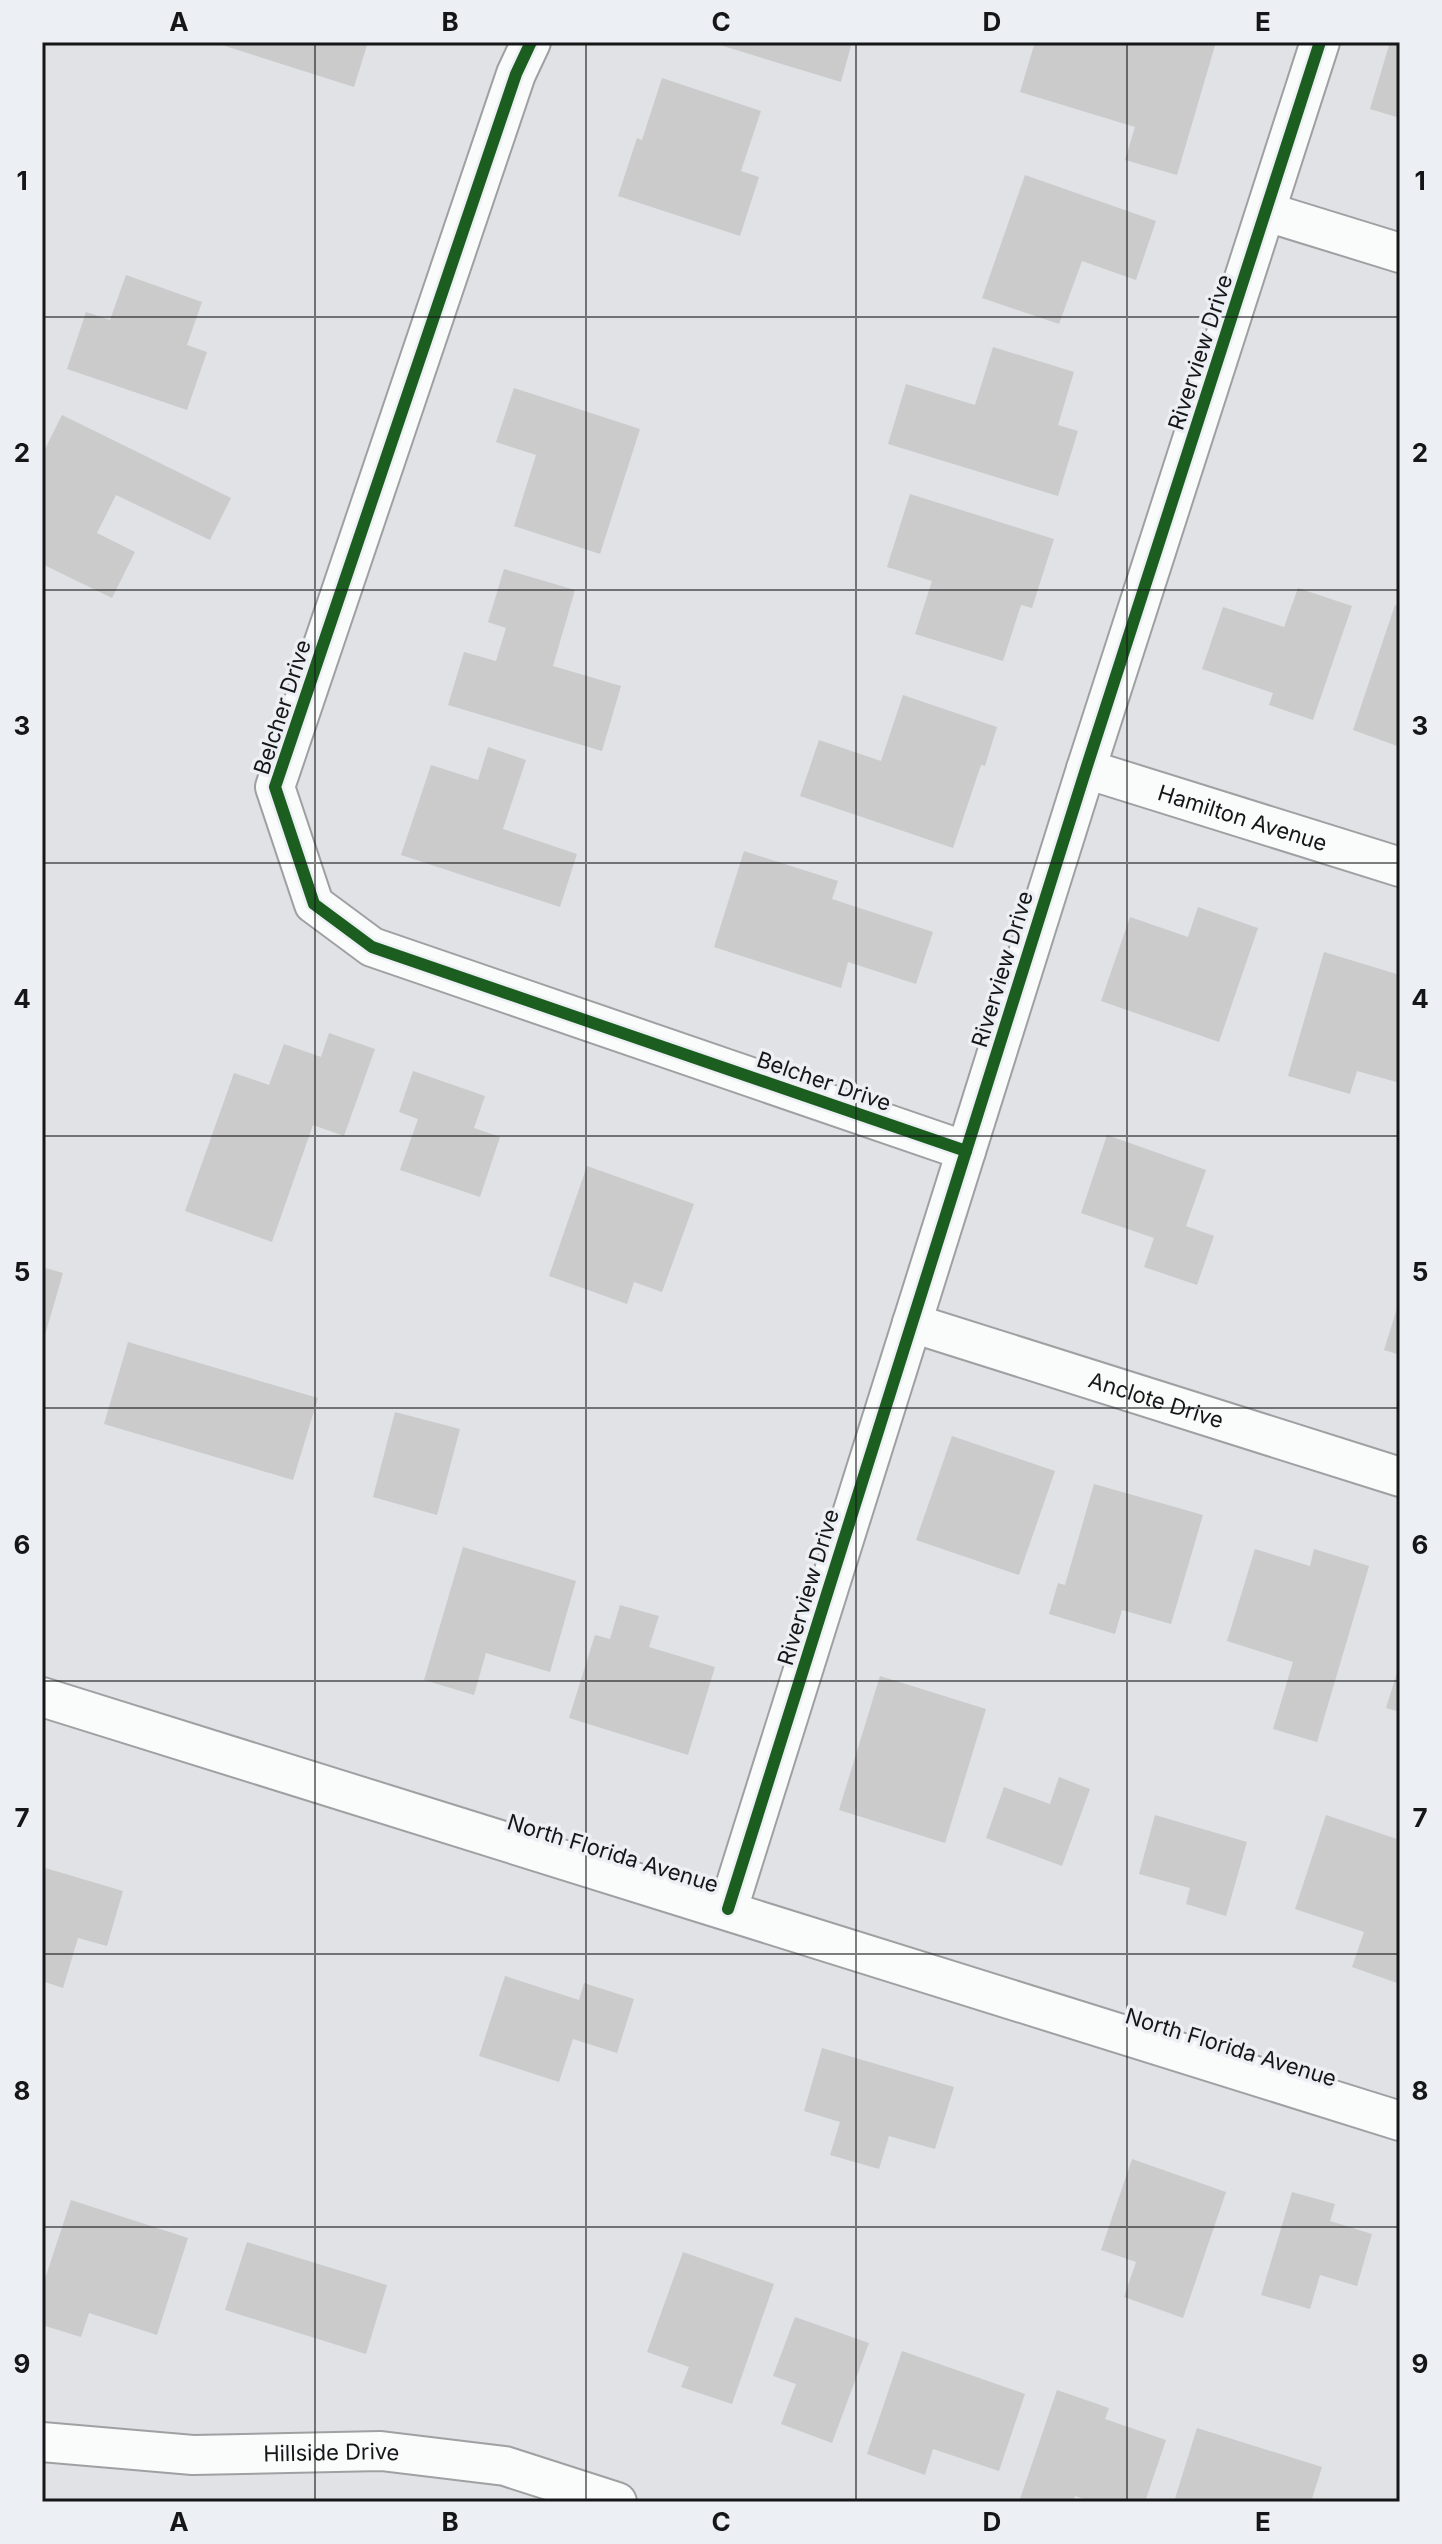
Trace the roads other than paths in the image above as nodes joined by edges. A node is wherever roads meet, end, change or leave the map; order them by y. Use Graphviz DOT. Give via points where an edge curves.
graph roads {
  1 [pos="531,42"];
  2 [pos="1320,42"];
  3 [pos="1267,212"];
  4 [pos="1400,253"];
  5 [pos="1086,769"];
  6 [pos="1400,867"];
  7 [pos="966,1151"];
  8 [pos="912,1323"];
  9 [pos="1400,1477"];
  10 [pos="42,1697"];
  11 [pos="728,1909"];
  12 [pos="1400,2121"];
  13 [pos="42,2442"];
  14 [pos="617,2502"];
  1 -- 7 [label="street, Belcher Drive" via="275,787 314,904 372,947"];
  2 -- 3 [label="street, Riverview Drive"];
  3 -- 4 [label="street"];
  3 -- 5 [label="street, Riverview Drive"];
  5 -- 6 [label="street, Hamilton Avenue"];
  5 -- 7 [label="street, Riverview Drive"];
  7 -- 8 [label="street, Riverview Drive"];
  8 -- 9 [label="street, Anclote Drive"];
  8 -- 11 [label="street, Riverview Drive"];
  10 -- 11 [label="street, North Florida Avenue"];
  11 -- 12 [label="street, North Florida Avenue"];
  13 -- 14 [label="street, Hillside Drive" via="193,2455 381,2451 505,2466"];
}
